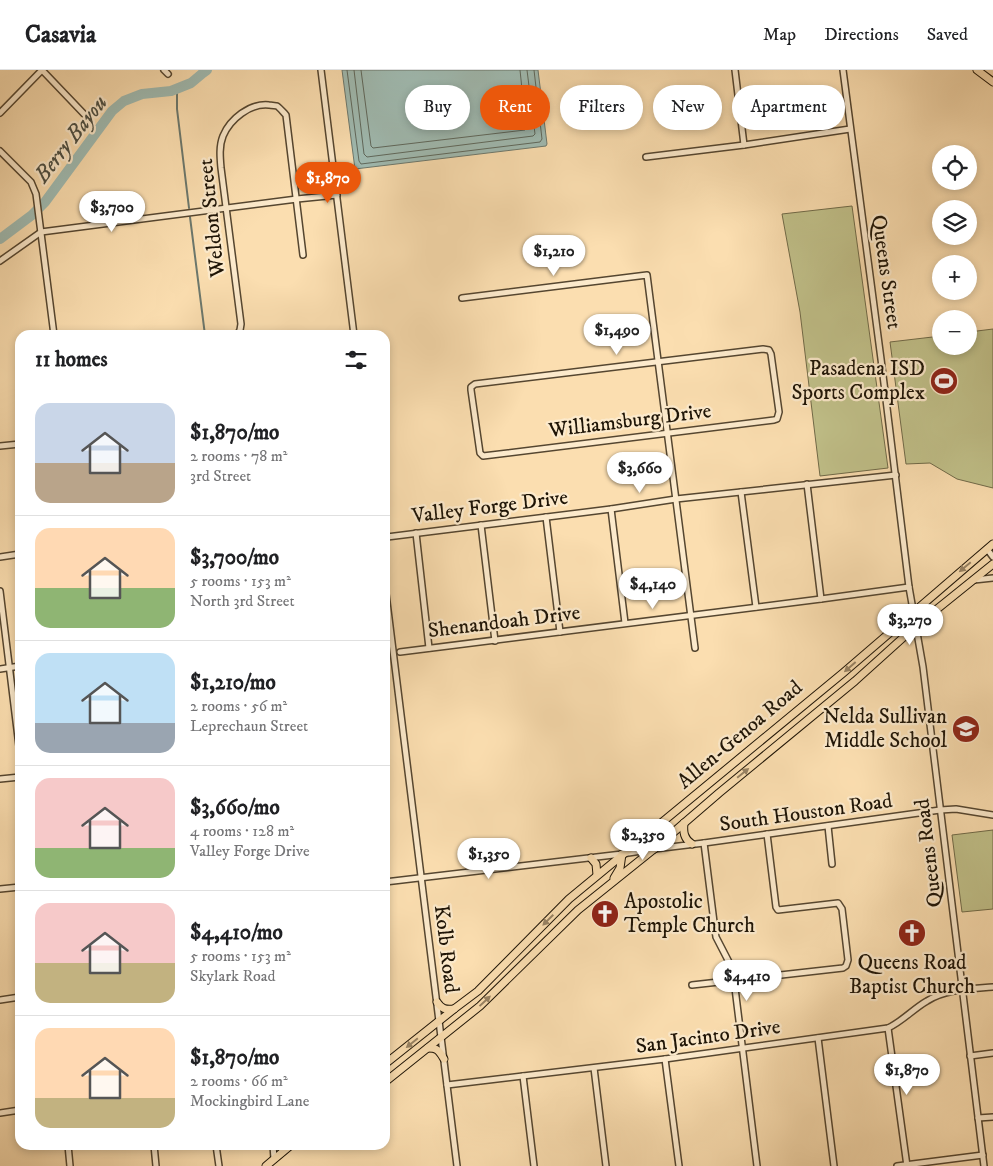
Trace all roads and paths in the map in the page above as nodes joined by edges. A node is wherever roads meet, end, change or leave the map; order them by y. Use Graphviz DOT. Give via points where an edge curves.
graph roads {
  1 [pos="42,70"];
  2 [pos="321,70"];
  3 [pos="734,70"];
  4 [pos="843,70"];
  5 [pos="977,70"];
  6 [pos="993,82"];
  7 [pos="0,113"];
  8 [pos="84,114"];
  9 [pos="850,129"];
  10 [pos="744,145"];
  11 [pos="0,151"];
  12 [pos="646,157"];
  13 [pos="337,195"];
  14 [pos="297,199"];
  15 [pos="226,208"];
  16 [pos="41,232"];
  17 [pos="303,255"];
  18 [pos="0,261"];
  19 [pos="462,298"];
  20 [pos="53,330"];
  21 [pos="240,330"];
  22 [pos="353,330"];
  23 [pos="658,361"];
  24 [pos="668,433"];
  25 [pos="15,444"];
  26 [pos="0,446"];
  27 [pos="896,475"];
  28 [pos="807,484"];
  29 [pos="741,492"];
  30 [pos="676,499"];
  31 [pos="611,508"];
  32 [pos="546,517"];
  33 [pos="481,525"];
  34 [pos="416,533"];
  35 [pos="390,537"];
  36 [pos="990,546"];
  37 [pos="15,555"];
  38 [pos="0,557"];
  39 [pos="993,557"];
  40 [pos="993,564"];
  41 [pos="993,578"];
  42 [pos="972,581"];
  43 [pos="909,587"];
  44 [pos="0,591"];
  45 [pos="821,599"];
  46 [pos="756,607"];
  47 [pos="913,612"];
  48 [pos="691,615"];
  49 [pos="625,623"];
  50 [pos="390,626"];
  51 [pos="916,626"];
  52 [pos="560,632"];
  53 [pos="495,640"];
  54 [pos="429,648"];
  55 [pos="695,648"];
  56 [pos="400,652"];
  57 [pos="15,667"];
  58 [pos="9,668"];
  59 [pos="0,669"];
  60 [pos="819,692"];
  61 [pos="828,702"];
  62 [pos="15,715"];
  63 [pos="15,778"];
  64 [pos="0,780"];
  65 [pos="711,781"];
  66 [pos="719,792"];
  67 [pos="940,810"];
  68 [pos="993,815"];
  69 [pos="667,818"];
  70 [pos="684,823"];
  71 [pos="828,826"];
  72 [pos="767,834"];
  73 [pos="704,843"];
  74 [pos="692,844"];
  75 [pos="654,849"];
  76 [pos="622,854"];
  77 [pos="591,858"];
  78 [pos="832,864"];
  79 [pos="597,876"];
  80 [pos="421,877"];
  81 [pos="390,881"];
  82 [pos="611,882"];
  83 [pos="15,888"];
  84 [pos="0,889"];
  85 [pos="569,899"];
  86 [pos="578,910"];
  87 [pos="507,961"];
  88 [pos="517,970"];
  89 [pos="734,980"];
  90 [pos="692,985"];
  91 [pos="993,987"];
  92 [pos="962,990"];
  93 [pos="15,998"];
  94 [pos="0,1000"];
  95 [pos="437,1002"];
  96 [pos="454,1009"];
  97 [pos="439,1021"];
  98 [pos="888,1028"];
  99 [pos="441,1037"];
  100 [pos="818,1038"];
  101 [pos="428,1048"];
  102 [pos="742,1048"];
  103 [pos="993,1054"];
  104 [pos="970,1056"];
  105 [pos="444,1059"];
  106 [pos="665,1059"];
  107 [pos="390,1060"];
  108 [pos="594,1068"];
  109 [pos="523,1076"];
  110 [pos="390,1078"];
  111 [pos="447,1085"];
  112 [pos="15,1110"];
  113 [pos="0,1112"];
  114 [pos="993,1116"];
  115 [pos="978,1118"];
  116 [pos="68,1150"];
  117 [pos="154,1150"];
  118 [pos="217,1150"];
  119 [pos="273,1150"];
  120 [pos="285,1150"];
  121 [pos="983,1155"];
  122 [pos="274,1159"];
  123 [pos="907,1165"];
  124 [pos="70,1166"];
  125 [pos="156,1166"];
  126 [pos="219,1166"];
  127 [pos="266,1166"];
  128 [pos="457,1166"];
  129 [pos="534,1166"];
  130 [pos="606,1166"];
  131 [pos="679,1166"];
  132 [pos="757,1166"];
  133 [pos="834,1166"];
  134 [pos="897,1166"];
  135 [pos="984,1166"];
  1 -- 7 [label="street"];
  1 -- 8 [label="street"];
  2 -- 13 [label="street"];
  3 -- 10 [label="street"];
  4 -- 9 [label="street, Queens Street"];
  5 -- 6 [label="main road"];
  9 -- 10 [label="street"];
  9 -- 27 [label="street, Queens Street"];
  10 -- 12 [label="street"];
  11 -- 16 [label="street" via="31,182 36,194"];
  13 -- 14 [label="street"];
  13 -- 22 [label="street"];
  14 -- 15 [label="street"];
  14 -- 15 [label="street, Weldon Street" via="286,115 277,106 256,106 235,118 222,138 220,159"];
  14 -- 17 [label="street, Weldon Street"];
  15 -- 16 [label="street"];
  15 -- 21 [label="street, Weldon Street"];
  16 -- 18 [label="street"];
  16 -- 20 [label="street"];
  19 -- 23 [label="street" via="647,276"];
  23 -- 24 [label="street"];
  23 -- 24 [label="street, Williamsburg Drive" via="767,349 771,354 777,419"];
  23 -- 24 [label="street, Williamsburg Drive" via="475,384 471,390 479,451 483,456"];
  24 -- 30 [label="street"];
  25 -- 26 [label="street"];
  27 -- 28 [label="street, Valley Forge Drive"];
  27 -- 43 [label="street, Queens Street"];
  28 -- 29 [label="street, Valley Forge Drive"];
  28 -- 45 [label="street"];
  29 -- 30 [label="street, Valley Forge Drive"];
  29 -- 46 [label="street"];
  30 -- 31 [label="street, Valley Forge Drive"];
  30 -- 48 [label="street"];
  31 -- 32 [label="street, Valley Forge Drive"];
  31 -- 49 [label="street"];
  32 -- 33 [label="street, Valley Forge Drive"];
  32 -- 52 [label="street"];
  33 -- 34 [label="street, Valley Forge Drive"];
  33 -- 53 [label="street"];
  34 -- 35 [label="street, Valley Forge Drive"];
  34 -- 54 [label="street"];
  36 -- 39 [label="street"];
  36 -- 47 [label="main road, Allen-Genoa Road, one-way"];
  37 -- 38 [label="street"];
  40 -- 42 [label="main road, Allen-Genoa Road"];
  41 -- 42 [label="street"];
  42 -- 51 [label="main road, Allen-Genoa Road"];
  43 -- 45 [label="street, Shenandoah Drive"];
  43 -- 47 [label="street, Queens Street"];
  44 -- 58 [label="street"];
  45 -- 46 [label="street, Shenandoah Drive"];
  46 -- 48 [label="street, Shenandoah Drive"];
  47 -- 51 [label="street, Queens Street"];
  47 -- 60 [label="main road, Allen-Genoa Road, one-way"];
  48 -- 49 [label="street, Shenandoah Drive"];
  48 -- 55 [label="street"];
  49 -- 52 [label="street, Shenandoah Drive"];
  50 -- 80 [label="street, Kolb Road"];
  51 -- 61 [label="main road, Allen-Genoa Road"];
  51 -- 67 [label="street, Queens Road"];
  52 -- 53 [label="street, Shenandoah Drive"];
  53 -- 54 [label="street, Shenandoah Drive"];
  54 -- 56 [label="street, Shenandoah Drive"];
  57 -- 58 [label="street"];
  58 -- 59 [label="street"];
  58 -- 62 [label="street"];
  60 -- 61 [label="main road"];
  60 -- 65 [label="main road, Allen-Genoa Road"];
  66 -- 61 [label="main road, Allen-Genoa Road, one-way"];
  63 -- 64 [label="street"];
  65 -- 66 [label="main road"];
  65 -- 69 [label="main road, Allen-Genoa Road"];
  66 -- 70 [label="main road, Allen-Genoa Road"];
  67 -- 68 [label="street, South Houston Road"];
  67 -- 71 [label="street, South Houston Road"];
  67 -- 92 [label="street, Queens Road"];
  69 -- 75 [label="main road" via="657,830"];
  69 -- 76 [label="main road, Allen-Genoa Road"];
  70 -- 74 [label="main road" via="685,837"];
  70 -- 75 [label="main road, Allen-Genoa Road"];
  71 -- 72 [label="street, South Houston Road"];
  71 -- 78 [label="street"];
  72 -- 73 [label="street, South Houston Road"];
  72 -- 89 [label="street" via="778,910 838,903 842,909 847,963 842,968"];
  73 -- 74 [label="street, South Houston Road"];
  73 -- 89 [label="street" via="716,937 731,966"];
  74 -- 75 [label="street, South Houston Road"];
  75 -- 76 [label="street, South Houston Road"];
  75 -- 82 [label="main road, Allen-Genoa Road"];
  76 -- 77 [label="street, South Houston Road"];
  76 -- 79 [label="main road, Allen-Genoa Road"];
  76 -- 82 [label="main road" via="620,868"];
  77 -- 79 [label="main road" via="597,868"];
  77 -- 80 [label="street, South Houston Road"];
  79 -- 85 [label="main road, Allen-Genoa Road"];
  80 -- 81 [label="street, South Houston Road"];
  80 -- 95 [label="street, Kolb Road"];
  82 -- 86 [label="main road, Allen-Genoa Road"];
  83 -- 84 [label="street"];
  85 -- 86 [label="main road"];
  85 -- 87 [label="main road, Allen-Genoa Road, one-way"];
  86 -- 88 [label="main road, Allen-Genoa Road"];
  87 -- 88 [label="main road"];
  87 -- 96 [label="main road, Allen-Genoa Road" via="478,991"];
  99 -- 88 [label="main road, Allen-Genoa Road, one-way" via="480,1006"];
  89 -- 90 [label="street"];
  89 -- 102 [label="street"];
  91 -- 92 [label="street, San Jacinto Drive"];
  92 -- 98 [label="street, San Jacinto Drive" via="934,997"];
  92 -- 104 [label="street, Queens Road"];
  93 -- 94 [label="street"];
  95 -- 96 [label="main road" via="441,1008"];
  95 -- 97 [label="street, Kolb Road"];
  96 -- 97 [label="main road, Allen-Genoa Road"];
  97 -- 99 [label="street, Kolb Road"];
  97 -- 107 [label="main road, Allen-Genoa Road, one-way"];
  98 -- 100 [label="street, San Jacinto Drive"];
  98 -- 123 [label="street"];
  99 -- 101 [label="main road, Allen-Genoa Road"];
  99 -- 105 [label="street, Kolb Road"];
  100 -- 102 [label="street, San Jacinto Drive"];
  100 -- 133 [label="street"];
  101 -- 105 [label="main road" via="439,1051"];
  101 -- 110 [label="main road, Allen-Genoa Road"];
  102 -- 106 [label="street, San Jacinto Drive"];
  102 -- 132 [label="street"];
  103 -- 104 [label="street"];
  104 -- 115 [label="street, Queens Road"];
  105 -- 111 [label="street, Kolb Road"];
  106 -- 108 [label="street, San Jacinto Drive"];
  106 -- 131 [label="street"];
  108 -- 109 [label="street, San Jacinto Drive"];
  108 -- 130 [label="street"];
  109 -- 111 [label="street, San Jacinto Drive"];
  109 -- 129 [label="street"];
  111 -- 128 [label="street, Kolb Road"];
  112 -- 113 [label="street"];
  114 -- 115 [label="street"];
  115 -- 121 [label="street, Queens Road"];
  116 -- 124 [label="street"];
  117 -- 125 [label="street"];
  118 -- 126 [label="street"];
  119 -- 122 [label="street"];
  120 -- 122 [label="main road"];
  121 -- 123 [label="street"];
  121 -- 135 [label="street, Queens Road"];
  122 -- 127 [label="main road"];
  123 -- 134 [label="street"];
}
